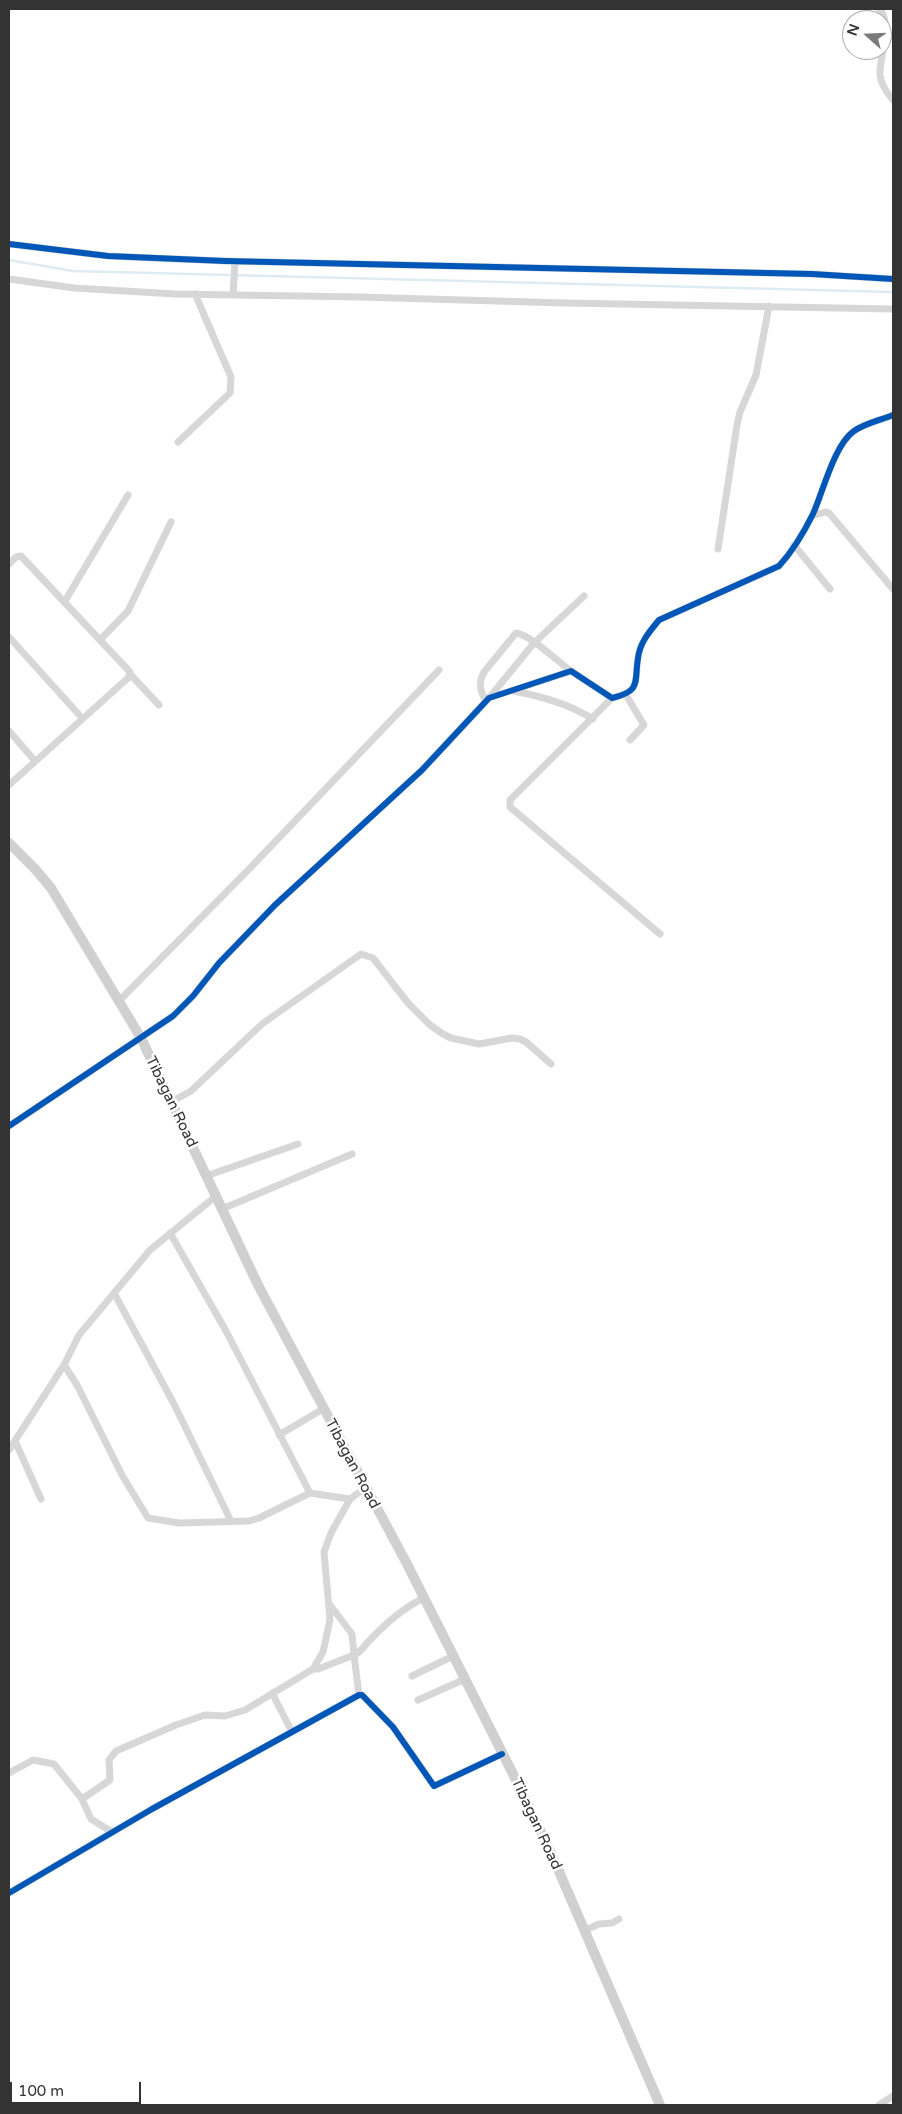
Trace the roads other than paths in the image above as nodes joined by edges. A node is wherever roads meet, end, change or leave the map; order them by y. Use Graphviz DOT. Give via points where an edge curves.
graph roads {
  1 [pos="879,9"];
  2 [pos="893,100"];
  3 [pos="9,244"];
  4 [pos="235,264"];
  5 [pos="9,279"];
  6 [pos="893,279"];
  7 [pos="234,292"];
  8 [pos="195,294"];
  9 [pos="769,306"];
  10 [pos="893,309"];
  11 [pos="893,415"];
  12 [pos="178,442"];
  13 [pos="128,495"];
  14 [pos="812,516"];
  15 [pos="171,522"];
  16 [pos="794,545"];
  17 [pos="718,549"];
  18 [pos="9,564"];
  19 [pos="830,589"];
  20 [pos="893,589"];
  21 [pos="584,596"];
  22 [pos="65,601"];
  23 [pos="9,637"];
  24 [pos="100,640"];
  25 [pos="534,643"];
  26 [pos="439,670"];
  27 [pos="571,671"];
  28 [pos="130,674"];
  29 [pos="510,691"];
  30 [pos="626,695"];
  31 [pos="612,698"];
  32 [pos="487,700"];
  33 [pos="159,705"];
  34 [pos="82,718"];
  35 [pos="593,719"];
  36 [pos="9,731"];
  37 [pos="630,740"];
  38 [pos="36,761"];
  39 [pos="9,785"];
  40 [pos="9,843"];
  41 [pos="660,934"];
  42 [pos="119,1001"];
  43 [pos="141,1038"];
  44 [pos="551,1064"];
  45 [pos="171,1102"];
  46 [pos="9,1126"];
  47 [pos="298,1144"];
  48 [pos="352,1154"];
  49 [pos="206,1176"];
  50 [pos="216,1196"];
  51 [pos="222,1209"];
  52 [pos="170,1233"];
  53 [pos="114,1293"];
  54 [pos="64,1365"];
  55 [pos="323,1409"];
  56 [pos="279,1435"];
  57 [pos="14,1441"];
  58 [pos="9,1450"];
  59 [pos="365,1488"];
  60 [pos="310,1492"];
  61 [pos="41,1499"];
  62 [pos="350,1499"];
  63 [pos="231,1521"];
  64 [pos="424,1598"];
  65 [pos="328,1601"];
  66 [pos="354,1655"];
  67 [pos="453,1656"];
  68 [pos="313,1669"];
  69 [pos="412,1676"];
  70 [pos="465,1679"];
  71 [pos="272,1693"];
  72 [pos="359,1695"];
  73 [pos="418,1700"];
  74 [pos="292,1732"];
  75 [pos="502,1754"];
  76 [pos="9,1774"];
  77 [pos="82,1799"];
  78 [pos="112,1832"];
  79 [pos="9,1893"];
  80 [pos="619,1919"];
  81 [pos="585,1930"];
  82 [pos="893,2096"];
  83 [pos="660,2105"];
  84 [pos="879,2105"];
  1 -- 2 [label="street" via="886,23 880,77"];
  3 -- 4 [label="street" via="108,256"];
  4 -- 6 [label="street" via="812,274"];
  4 -- 7 [label="street"];
  5 -- 8 [label="street" via="74,288"];
  7 -- 8 [label="street"];
  7 -- 9 [label="street" via="565,304"];
  8 -- 12 [label="street" via="231,377 232,387 230,393"];
  9 -- 10 [label="street"];
  9 -- 17 [label="street" via="756,375 737,426"];
  11 -- 14 [label="street" via="864,426 849,436"];
  13 -- 22 [label="street"];
  14 -- 16 [label="street"];
  14 -- 20 [label="street" via="829,514"];
  15 -- 24 [label="street" via="128,611"];
  16 -- 19 [label="street"];
  16 -- 30 [label="street" via="787,558 774,570 660,620 645,636 638,657 635,688"];
  18 -- 22 [label="street" via="21,556"];
  21 -- 25 [label="street"];
  22 -- 24 [label="street"];
  23 -- 34 [label="street"];
  24 -- 28 [label="street"];
  25 -- 27 [label="street"];
  25 -- 32 [label="street"];
  25 -- 32 [label="street" via="520,634 513,635 481,678 480,688"];
  26 -- 42 [label="street"];
  27 -- 29 [label="street"];
  27 -- 31 [label="street"];
  28 -- 33 [label="street"];
  28 -- 34 [label="street"];
  29 -- 32 [label="street"];
  29 -- 35 [label="street" via="539,696"];
  30 -- 31 [label="street"];
  30 -- 37 [label="street" via="644,725"];
  31 -- 35 [label="street"];
  32 -- 43 [label="street" via="422,770 275,905 219,963 185,1005"];
  34 -- 38 [label="street"];
  35 -- 41 [label="street" via="510,800 509,806"];
  36 -- 38 [label="street"];
  38 -- 39 [label="street"];
  40 -- 42 [label="main road, Tibagan Road" via="51,888"];
  42 -- 43 [label="main road, Tibagan Road"];
  43 -- 45 [label="main road, Tibagan Road"];
  43 -- 46 [label="street"];
  44 -- 45 [label="street" via="524,1040 512,1038 479,1044 443,1034 408,1003 372,958 361,954 262,1024 191,1091"];
  45 -- 49 [label="main road, Tibagan Road"];
  47 -- 49 [label="street"];
  48 -- 51 [label="street"];
  49 -- 50 [label="main road, Tibagan Road"];
  50 -- 51 [label="main road, Tibagan Road"];
  50 -- 52 [label="street"];
  51 -- 55 [label="main road, Tibagan Road"];
  52 -- 53 [label="street" via="150,1250"];
  52 -- 56 [label="street" via="226,1331"];
  53 -- 54 [label="street" via="79,1335"];
  53 -- 63 [label="street" via="174,1404"];
  54 -- 57 [label="street"];
  54 -- 63 [label="street" via="148,1518 179,1523"];
  55 -- 56 [label="street"];
  55 -- 59 [label="main road, Tibagan Road"];
  56 -- 60 [label="street"];
  57 -- 58 [label="street"];
  57 -- 61 [label="street"];
  59 -- 62 [label="street"];
  59 -- 64 [label="main road, Tibagan Road"];
  60 -- 62 [label="street"];
  60 -- 63 [label="street" via="259,1518"];
  62 -- 65 [label="street" via="324,1552"];
  64 -- 66 [label="street" via="398,1613"];
  64 -- 67 [label="main road, Tibagan Road"];
  65 -- 66 [label="street" via="352,1634"];
  65 -- 68 [label="street" via="330,1620 327,1636 323,1652"];
  66 -- 68 [label="street"];
  66 -- 72 [label="street"];
  67 -- 69 [label="street"];
  67 -- 70 [label="main road, Tibagan Road"];
  68 -- 71 [label="street"];
  70 -- 73 [label="street"];
  70 -- 75 [label="main road, Tibagan Road"];
  71 -- 74 [label="street"];
  71 -- 77 [label="street" via="245,1710 224,1716 205,1715 176,1724 116,1751 109,1760 110,1780"];
  72 -- 74 [label="street"];
  72 -- 75 [label="street" via="362,1694 393,1727 434,1786"];
  74 -- 78 [label="street"];
  75 -- 81 [label="main road, Tibagan Road"];
  76 -- 77 [label="street" via="33,1760 49,1762 59,1769"];
  77 -- 78 [label="street" via="91,1819"];
  78 -- 79 [label="street"];
  80 -- 81 [label="street"];
  81 -- 83 [label="main road, Tibagan Road"];
  82 -- 84 [label="street"];
}
